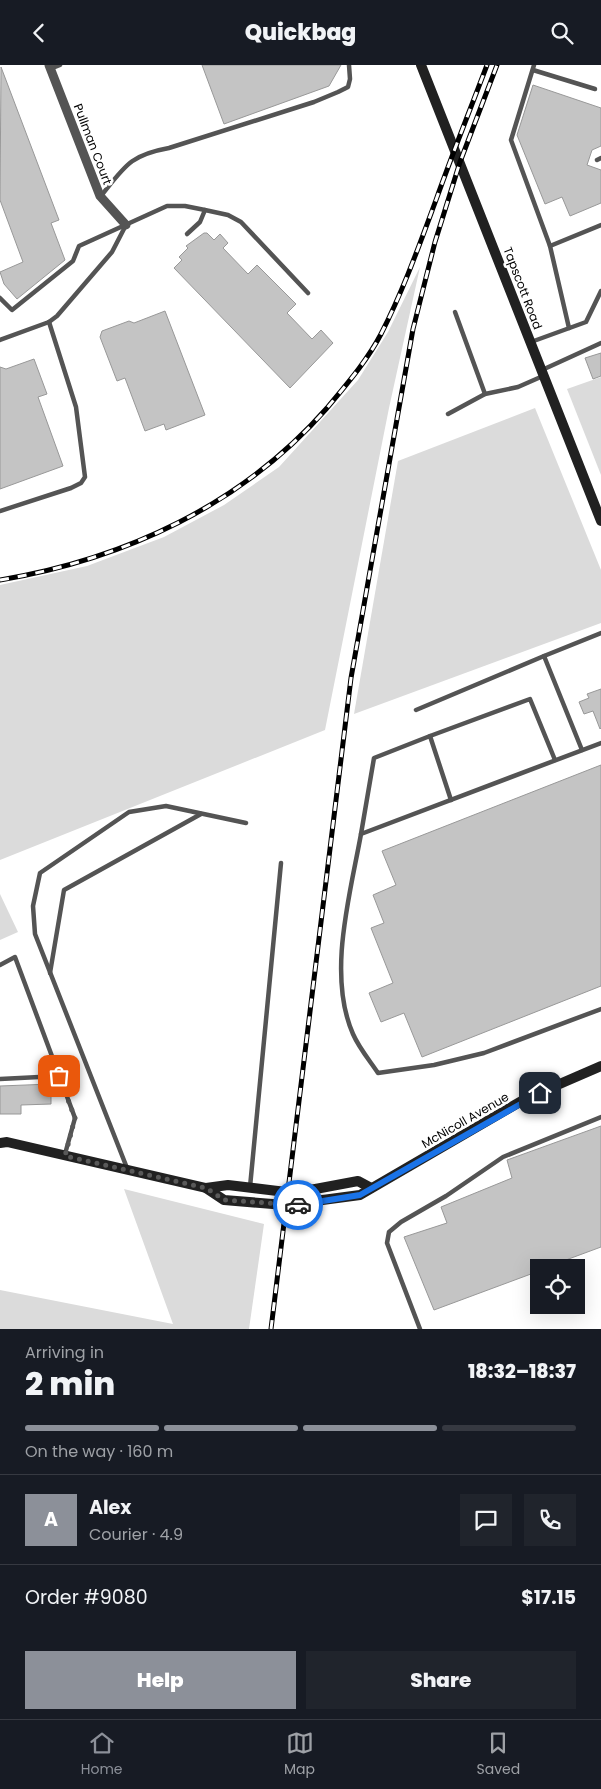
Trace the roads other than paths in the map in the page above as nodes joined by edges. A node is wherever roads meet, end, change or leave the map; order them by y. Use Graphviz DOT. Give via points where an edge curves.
graph roads {
  1 [pos="60,65"];
  2 [pos="348,65"];
  3 [pos="421,65"];
  4 [pos="49,67"];
  5 [pos="534,67"];
  6 [pos="595,89"];
  7 [pos="100,196"];
  8 [pos="205,210"];
  9 [pos="126,225"];
  10 [pos="601,225"];
  11 [pos="187,234"];
  12 [pos="550,247"];
  13 [pos="601,291"];
  14 [pos="308,293"];
  15 [pos="0,298"];
  16 [pos="455,312"];
  17 [pos="49,322"];
  18 [pos="569,328"];
  19 [pos="0,340"];
  20 [pos="531,342"];
  21 [pos="601,343"];
  22 [pos="543,373"];
  23 [pos="485,394"];
  24 [pos="448,414"];
  25 [pos="0,511"];
  26 [pos="601,521"];
  27 [pos="601,633"];
  28 [pos="544,656"];
  29 [pos="416,710"];
  30 [pos="430,736"];
  31 [pos="601,743"];
  32 [pos="582,750"];
  33 [pos="555,760"];
  34 [pos="451,800"];
  35 [pos="200,814"];
  36 [pos="246,823"];
  37 [pos="361,834"];
  38 [pos="281,863"];
  39 [pos="0,965"];
  40 [pos="50,975"];
  41 [pos="601,1009"];
  42 [pos="601,1066"];
  43 [pos="59,1076"];
  44 [pos="0,1079"];
  45 [pos="601,1117"];
  46 [pos="0,1143"];
  47 [pos="65,1156"];
  48 [pos="128,1169"];
  49 [pos="206,1188"];
  50 [pos="250,1188"];
  51 [pos="371,1188"];
  52 [pos="420,1329"];
  1 -- 4 [label="lane"];
  2 -- 7 [label="lane" via="348,87 314,102 169,148 146,152 129,162"];
  3 -- 20 [label="main road, Tapscott Road"];
  4 -- 7 [label="street, Pullman Court"];
  5 -- 6 [label="lane"];
  5 -- 12 [label="lane" via="511,140"];
  7 -- 9 [label="street, Pullman Court"];
  8 -- 9 [label="lane" via="185,205 167,206"];
  8 -- 11 [label="lane" via="200,222"];
  8 -- 14 [label="lane" via="228,215 241,222"];
  9 -- 15 [label="lane" via="79,246 73,261 12,311"];
  9 -- 17 [label="lane" via="112,252"];
  10 -- 12 [label="lane"];
  12 -- 18 [label="lane"];
  13 -- 18 [label="lane" via="586,322"];
  16 -- 23 [label="lane"];
  17 -- 19 [label="lane"];
  17 -- 25 [label="lane" via="76,407 85,477 71,488"];
  18 -- 20 [label="lane"];
  20 -- 22 [label="main road, Tapscott Road"];
  21 -- 22 [label="lane"];
  22 -- 23 [label="lane" via="518,387"];
  22 -- 26 [label="main road, Tapscott Road"];
  23 -- 24 [label="lane"];
  27 -- 28 [label="lane"];
  28 -- 29 [label="lane"];
  28 -- 32 [label="lane"];
  30 -- 33 [label="lane" via="530,699"];
  30 -- 34 [label="lane"];
  30 -- 37 [label="lane" via="374,758"];
  31 -- 32 [label="lane"];
  32 -- 33 [label="lane"];
  33 -- 34 [label="lane"];
  34 -- 37 [label="lane"];
  35 -- 36 [label="lane"];
  35 -- 40 [label="lane" via="64,890"];
  35 -- 40 [label="lane" via="166,806 130,812 40,873 33,906 35,934"];
  37 -- 41 [label="lane" via="342,939 342,981 353,1035 378,1073 434,1065 484,1053"];
  38 -- 50 [label="lane"];
  39 -- 43 [label="lane" via="15,957"];
  40 -- 48 [label="lane"];
  42 -- 51 [label="main road, McNicoll Avenue" via="525,1099"];
  43 -- 44 [label="lane"];
  43 -- 47 [label="lane" via="75,1118"];
  45 -- 52 [label="lane" via="503,1157 389,1232 388,1243"];
  46 -- 47 [label="main road, McNicoll Avenue"];
  47 -- 48 [label="main road, McNicoll Avenue"];
  48 -- 49 [label="main road, McNicoll Avenue"];
  49 -- 50 [label="main road, McNicoll Avenue" via="228,1185"];
  49 -- 51 [label="main road, McNicoll Avenue" via="224,1200 285,1205 360,1195"];
  50 -- 51 [label="main road, McNicoll Avenue" via="294,1193 358,1181"];
}
